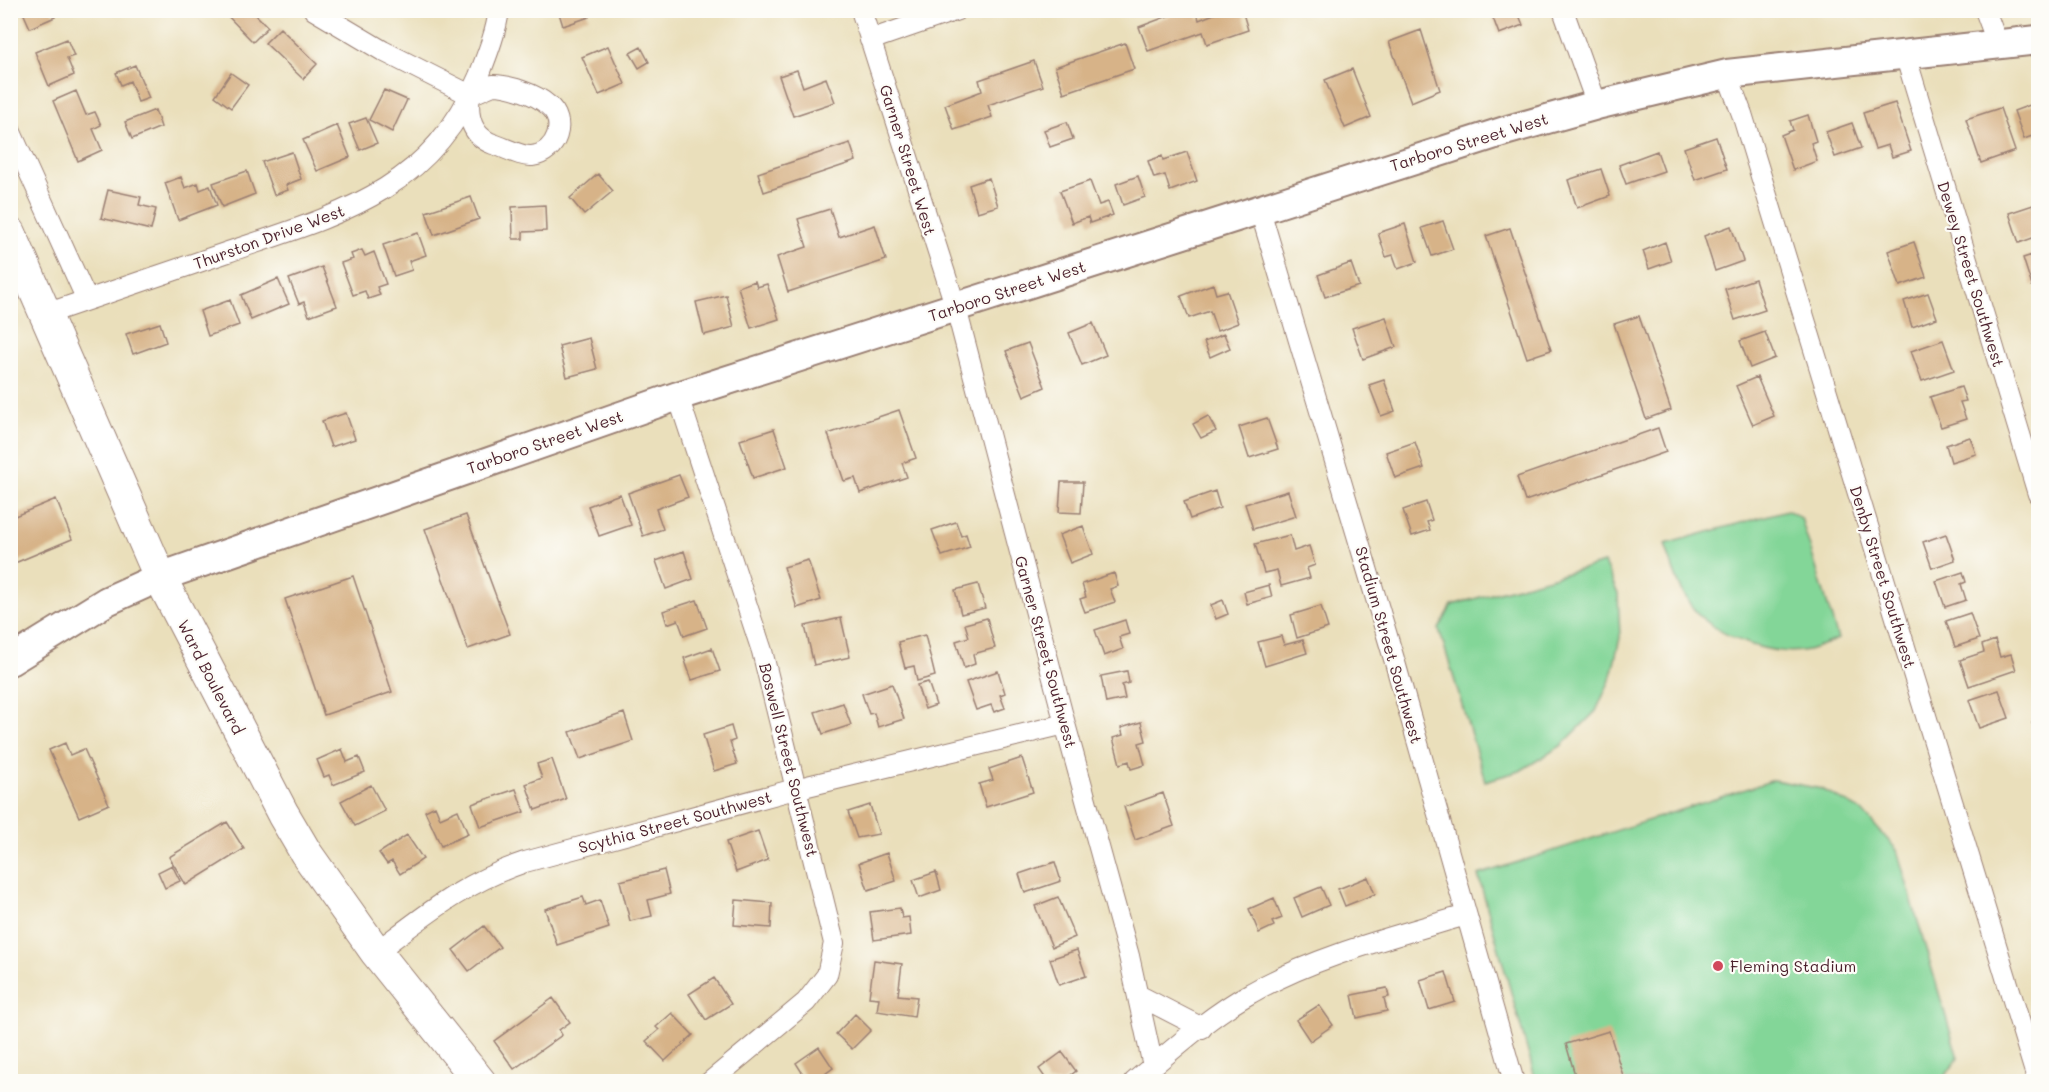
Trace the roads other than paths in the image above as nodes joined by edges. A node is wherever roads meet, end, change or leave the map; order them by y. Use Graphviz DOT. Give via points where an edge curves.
graph roads {
  1 [pos="314,10"];
  2 [pos="499,10"];
  3 [pos="861,10"];
  4 [pos="957,10"];
  5 [pos="1563,10"];
  6 [pos="1985,10"];
  7 [pos="870,40"];
  8 [pos="2038,40"];
  9 [pos="1998,45"];
  10 [pos="1905,54"];
  11 [pos="1727,74"];
  12 [pos="470,95"];
  13 [pos="1597,105"];
  14 [pos="10,130"];
  15 [pos="1260,210"];
  16 [pos="10,233"];
  17 [pos="87,300"];
  18 [pos="956,308"];
  19 [pos="46,314"];
  20 [pos="678,396"];
  21 [pos="2038,494"];
  22 [pos="160,577"];
  23 [pos="10,661"];
  24 [pos="1065,724"];
  25 [pos="795,789"];
  26 [pos="1466,915"];
  27 [pos="376,952"];
  28 [pos="1138,994"];
  29 [pos="1202,1028"];
  30 [pos="1153,1066"];
  31 [pos="2034,1079"];
  32 [pos="480,1082"];
  33 [pos="710,1082"];
  34 [pos="1134,1082"];
  35 [pos="1514,1082"];
  1 -- 12 [label="street" via="382,51"];
  2 -- 12 [label="street, Thurston Drive West" via="491,47"];
  3 -- 7 [label="street, Garner Street West"];
  4 -- 7 [label="street"];
  5 -- 13 [label="street"];
  6 -- 9 [label="street"];
  7 -- 18 [label="street, Garner Street West"];
  8 -- 9 [label="main road, Tarboro Street West"];
  9 -- 10 [label="main road, Tarboro Street West"];
  10 -- 11 [label="main road, Tarboro Street West"];
  10 -- 21 [label="street, Dewey Street Southwest"];
  11 -- 13 [label="main road, Tarboro Street West"];
  11 -- 31 [label="street, Denby Street Southwest"];
  12 -- 12 [label="street" via="503,85 541,101 556,113 559,130 555,141 542,153 530,156 484,140 471,124"];
  12 -- 17 [label="street, Thurston Drive West" via="460,116 421,162 358,205"];
  13 -- 15 [label="main road, Tarboro Street West" via="1367,173"];
  14 -- 17 [label="street"];
  15 -- 18 [label="main road, Tarboro Street West"];
  15 -- 26 [label="street, Stadium Street Southwest" via="1395,659"];
  16 -- 19 [label="main road, Ward Boulevard"];
  17 -- 19 [label="street, Thurston Drive West"];
  18 -- 20 [label="main road, Tarboro Street West"];
  18 -- 24 [label="street, Garner Street Southwest"];
  19 -- 22 [label="main road, Ward Boulevard"];
  20 -- 22 [label="main road, Tarboro Street West"];
  20 -- 25 [label="street, Boswell Street Southwest" via="762,651"];
  22 -- 23 [label="main road, Tarboro Street West" via="107,601"];
  22 -- 27 [label="main road, Ward Boulevard" via="283,814"];
  24 -- 25 [label="street, Scythia Street Southwest"];
  24 -- 28 [label="street, Garner Street Southwest"];
  25 -- 27 [label="street, Scythia Street Southwest" via="496,872 457,892"];
  25 -- 33 [label="street, Boswell Street Southwest" via="832,925 831,964 806,1002"];
  26 -- 29 [label="street" via="1280,977"];
  26 -- 35 [label="street, Stadium Street Southwest"];
  27 -- 32 [label="main road, Ward Boulevard"];
  28 -- 29 [label="street"];
  28 -- 30 [label="street, Garner Street Southwest"];
  29 -- 30 [label="street"];
  30 -- 34 [label="street"];
}
